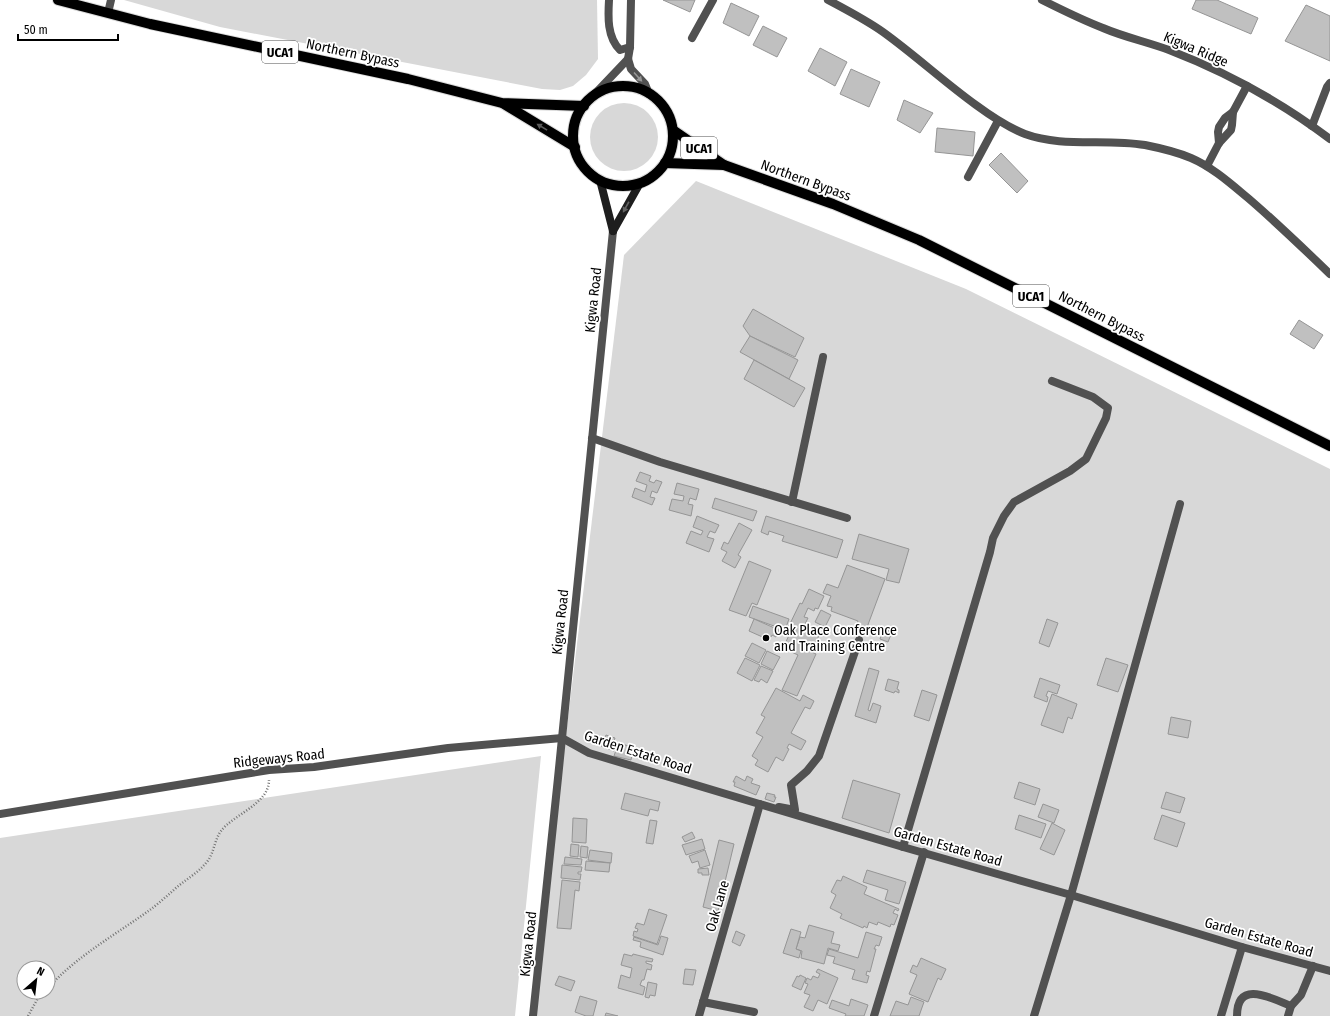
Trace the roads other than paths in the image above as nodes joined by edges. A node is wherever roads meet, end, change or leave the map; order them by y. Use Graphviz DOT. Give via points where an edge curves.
graph roads {
  1 [pos="58,0"];
  2 [pos="111,0"];
  3 [pos="609,0"];
  4 [pos="631,0"];
  5 [pos="713,0"];
  6 [pos="828,0"];
  7 [pos="1042,0"];
  8 [pos="108,13"];
  9 [pos="692,38"];
  10 [pos="630,47"];
  11 [pos="628,59"];
  12 [pos="1330,83"];
  13 [pos="1247,86"];
  14 [pos="650,94"];
  15 [pos="502,103"];
  16 [pos="586,103"];
  17 [pos="1233,112"];
  18 [pos="998,121"];
  19 [pos="1312,126"];
  20 [pos="673,130"];
  21 [pos="1330,139"];
  22 [pos="1219,143"];
  23 [pos="575,147"];
  24 [pos="666,163"];
  25 [pos="724,165"];
  26 [pos="1207,166"];
  27 [pos="968,177"];
  28 [pos="600,180"];
  29 [pos="640,183"];
  30 [pos="613,231"];
  31 [pos="1330,274"];
  32 [pos="824,357"];
  33 [pos="1052,381"];
  34 [pos="592,438"];
  35 [pos="1330,446"];
  36 [pos="792,502"];
  37 [pos="1180,504"];
  38 [pos="847,518"];
  39 [pos="858,640"];
  40 [pos="562,738"];
  41 [pos="760,804"];
  42 [pos="0,814"];
  43 [pos="903,847"];
  44 [pos="924,852"];
  45 [pos="1071,895"];
  46 [pos="1242,947"];
  47 [pos="1313,966"];
  48 [pos="1330,971"];
  49 [pos="702,1002"];
  50 [pos="1291,1006"];
  51 [pos="754,1012"];
  52 [pos="533,1016"];
  53 [pos="699,1016"];
  54 [pos="874,1016"];
  55 [pos="1034,1016"];
  56 [pos="1220,1016"];
  57 [pos="1237,1016"];
  58 [pos="1288,1016"];
  1 -- 8 [label="main road, Northern Bypass / UCA1"];
  2 -- 8 [label="street"];
  3 -- 10 [label="street" via="610,31 615,45 620,50"];
  4 -- 10 [label="street"];
  5 -- 9 [label="street"];
  6 -- 18 [label="street" via="883,32"];
  7 -- 13 [label="street, Kigwa Ridge" via="1103,28 1204,65"];
  8 -- 15 [label="main road, Northern Bypass / UCA1" via="408,79"];
  10 -- 11 [label="street"];
  11 -- 14 [label="street, one-way" via="631,69 645,84"];
  11 -- 16 [label="street"];
  12 -- 19 [label="street"];
  13 -- 17 [label="street"];
  13 -- 19 [label="street, Kigwa Ridge"];
  14 -- 16 [label="main road" via="628,87 614,87 600,92"];
  14 -- 20 [label="main road" via="664,107"];
  15 -- 16 [label="main road, UCA1"];
  23 -- 15 [label="main road, UCA1, one-way"];
  16 -- 23 [label="main road" via="575,125"];
  17 -- 22 [label="street" via="1230,130"];
  17 -- 22 [label="street" via="1219,127"];
  18 -- 26 [label="street" via="1025,134 1060,142 1144,145 1191,158"];
  18 -- 27 [label="street"];
  19 -- 21 [label="street, Kigwa Ridge"];
  20 -- 24 [label="main road" via="673,142"];
  20 -- 25 [label="main road, UCA1"];
  22 -- 26 [label="street"];
  23 -- 28 [label="main road" via="583,166"];
  24 -- 25 [label="main road, UCA1"];
  24 -- 29 [label="main road" via="651,178"];
  25 -- 35 [label="main road, Northern Bypass / UCA1" via="834,204 919,240"];
  26 -- 31 [label="street" via="1270,217"];
  28 -- 29 [label="main road" via="627,186"];
  28 -- 30 [label="main road"];
  29 -- 30 [label="main road, one-way"];
  30 -- 34 [label="street, Kigwa Road"];
  32 -- 36 [label="street"];
  33 -- 43 [label="street" via="1093,397 1108,408 1106,418 1086,459 1070,471 1014,502 993,538"];
  34 -- 36 [label="street" via="660,462"];
  34 -- 40 [label="street, Kigwa Road"];
  36 -- 38 [label="street"];
  37 -- 45 [label="street"];
  39 -- 41 [label="street" via="819,756 791,785 795,810"];
  40 -- 41 [label="street, Garden Estate Road" via="589,753"];
  40 -- 42 [label="street, Ridgeways Road" via="448,748 314,767 269,770"];
  40 -- 52 [label="street, Kigwa Road"];
  41 -- 43 [label="street, Garden Estate Road"];
  41 -- 49 [label="street, Oak Lane"];
  43 -- 44 [label="street, Garden Estate Road"];
  44 -- 45 [label="street, Garden Estate Road"];
  44 -- 54 [label="street"];
  45 -- 46 [label="street, Garden Estate Road"];
  45 -- 55 [label="street"];
  46 -- 47 [label="street, Garden Estate Road"];
  46 -- 56 [label="street"];
  47 -- 48 [label="street, Garden Estate Road"];
  47 -- 50 [label="street" via="1301,995"];
  49 -- 51 [label="street"];
  49 -- 53 [label="street, Oak Lane"];
  50 -- 57 [label="street" via="1267,997 1247,994 1240,999"];
  50 -- 58 [label="street"];
}
